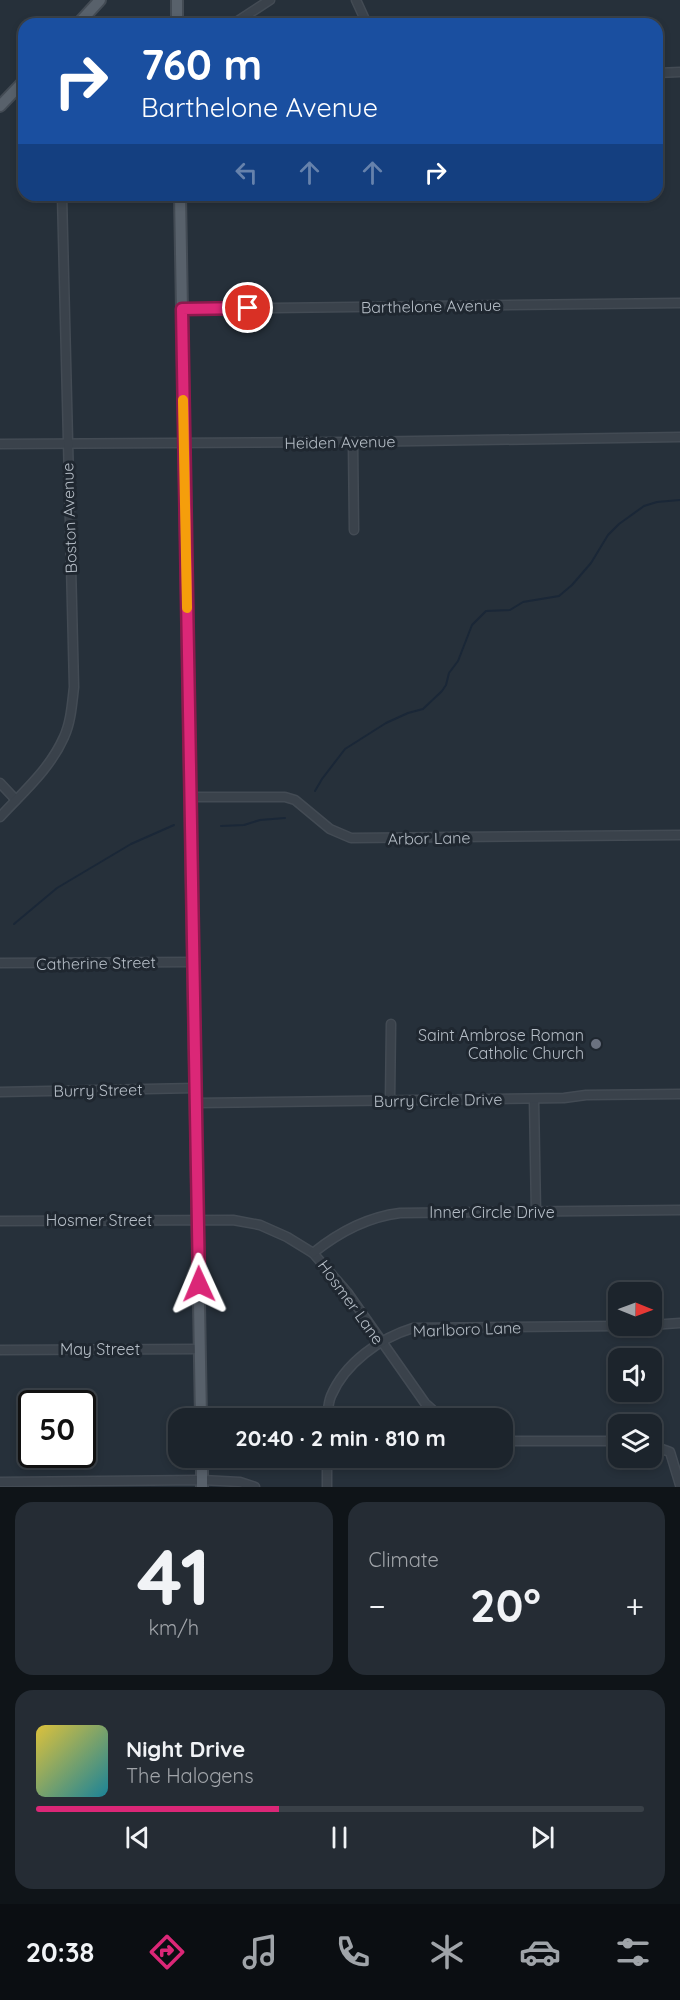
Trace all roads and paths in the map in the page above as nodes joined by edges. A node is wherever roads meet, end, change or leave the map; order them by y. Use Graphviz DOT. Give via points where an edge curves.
graph roads {
  1 [pos="100,0"];
  2 [pos="177,0"];
  3 [pos="270,0"];
  4 [pos="356,0"];
  5 [pos="84,18"];
  6 [pos="177,18"];
  7 [pos="242,18"];
  8 [pos="364,18"];
  9 [pos="680,72"];
  10 [pos="663,73"];
  11 [pos="18,88"];
  12 [pos="16,90"];
  13 [pos="18,92"];
  14 [pos="0,106"];
  15 [pos="62,201"];
  16 [pos="180,201"];
  17 [pos="680,303"];
  18 [pos="182,309"];
  19 [pos="680,437"];
  20 [pos="353,442"];
  21 [pos="184,443"];
  22 [pos="0,444"];
  23 [pos="67,444"];
  24 [pos="354,530"];
  25 [pos="0,783"];
  26 [pos="191,796"];
  27 [pos="16,800"];
  28 [pos="0,817"];
  29 [pos="680,835"];
  30 [pos="193,962"];
  31 [pos="0,963"];
  32 [pos="391,1024"];
  33 [pos="195,1088"];
  34 [pos="0,1092"];
  35 [pos="680,1094"];
  36 [pos="534,1099"];
  37 [pos="390,1101"];
  38 [pos="195,1103"];
  39 [pos="680,1210"];
  40 [pos="536,1213"];
  41 [pos="197,1220"];
  42 [pos="0,1221"];
  43 [pos="314,1253"];
  44 [pos="680,1323"];
  45 [pos="662,1324"];
  46 [pos="608,1326"];
  47 [pos="381,1343"];
  48 [pos="200,1349"];
  49 [pos="0,1350"];
  50 [pos="201,1408"];
  51 [pos="328,1408"];
  52 [pos="431,1408"];
  53 [pos="513,1441"];
  54 [pos="608,1441"];
  55 [pos="662,1449"];
  56 [pos="201,1468"];
  57 [pos="327,1468"];
  58 [pos="0,1482"];
  59 [pos="202,1484"];
  60 [pos="680,1485"];
  61 [pos="255,1487"];
  62 [pos="327,1487"];
  1 -- 5 [label="main road"];
  2 -- 6 [label="main road"];
  3 -- 7 [label="street"];
  4 -- 8 [label="street"];
  9 -- 10 [label="street"];
  11 -- 12 [label="main road"];
  12 -- 13 [label="street"];
  12 -- 14 [label="main road"];
  15 -- 23 [label="street, Boston Avenue"];
  16 -- 18 [label="main road"];
  17 -- 18 [label="street, Barthelone Avenue"];
  18 -- 21 [label="main road"];
  19 -- 20 [label="street, Heiden Avenue"];
  20 -- 21 [label="street, Heiden Avenue"];
  20 -- 24 [label="street"];
  21 -- 23 [label="street, Heiden Avenue"];
  21 -- 26 [label="main road"];
  22 -- 23 [label="street, Heiden Avenue"];
  23 -- 27 [label="street, Boston Avenue" via="72,710 65,736 52,760"];
  25 -- 27 [label="street"];
  26 -- 29 [label="street, Arbor Lane" via="285,797 295,800 330,829 351,838"];
  26 -- 30 [label="main road"];
  27 -- 28 [label="street, Boston Avenue"];
  30 -- 31 [label="street, Catherine Street"];
  30 -- 33 [label="main road"];
  32 -- 37 [label="street"];
  33 -- 34 [label="street, Burry Street"];
  33 -- 38 [label="main road"];
  35 -- 36 [label="street, Burry Circle Drive"];
  36 -- 37 [label="street, Burry Circle Drive"];
  36 -- 40 [label="street"];
  37 -- 38 [label="street, Burry Circle Drive"];
  38 -- 41 [label="main road"];
  39 -- 40 [label="street, Inner Circle Drive"];
  40 -- 43 [label="street, Inner Circle Drive" via="387,1215 345,1231"];
  41 -- 42 [label="street, Hosmer Street"];
  41 -- 43 [label="street, Hosmer Lane" via="233,1220 260,1226"];
  41 -- 48 [label="main road"];
  43 -- 47 [label="street, Hosmer Lane"];
  44 -- 45 [label="street"];
  46 -- 47 [label="street, Marlboro Lane" via="413,1328"];
  47 -- 51 [label="street, Marlboro Lane" via="340,1379"];
  47 -- 52 [label="street, Hosmer Lane"];
  48 -- 49 [label="street, May Street"];
  48 -- 50 [label="main road"];
  53 -- 54 [label="street"];
  55 -- 60 [label="street" via="670,1452"];
  56 -- 59 [label="main road"];
  57 -- 62 [label="street"];
  58 -- 59 [label="street"];
  59 -- 61 [label="street" via="240,1482"];
}
